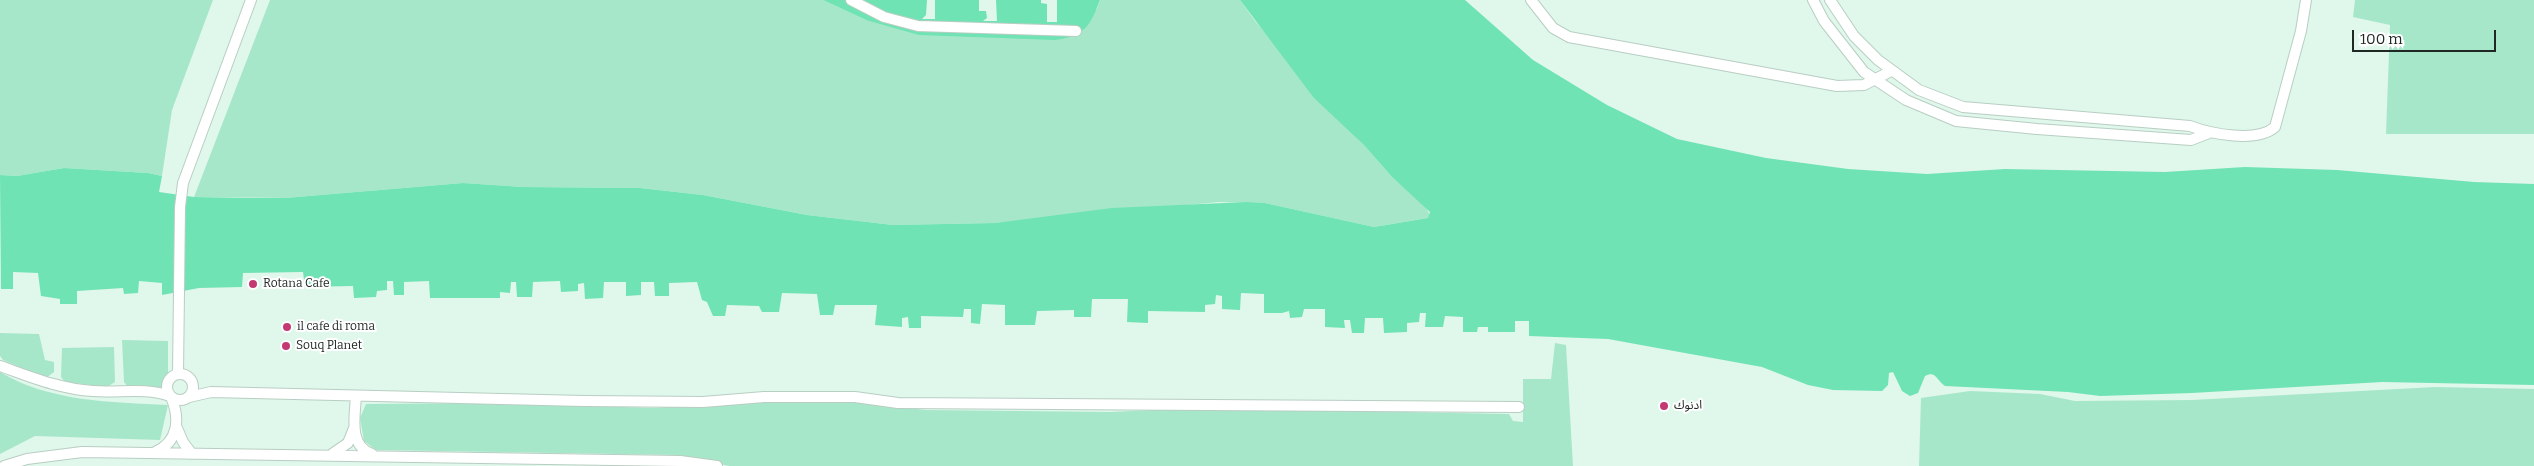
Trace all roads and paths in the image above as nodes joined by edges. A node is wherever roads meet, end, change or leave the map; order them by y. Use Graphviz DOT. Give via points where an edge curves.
graph roads {
  1 [pos="251,0"];
  2 [pos="851,0"];
  3 [pos="1530,0"];
  4 [pos="1813,0"];
  5 [pos="1830,0"];
  6 [pos="2306,0"];
  7 [pos="1076,30"];
  8 [pos="1891,72"];
  9 [pos="1876,81"];
  10 [pos="2209,133"];
  11 [pos="0,366"];
  12 [pos="178,374"];
  13 [pos="168,382"];
  14 [pos="192,382"];
  15 [pos="150,391"];
  16 [pos="211,392"];
  17 [pos="170,396"];
  18 [pos="356,396"];
  19 [pos="188,397"];
  20 [pos="1519,406"];
  21 [pos="177,423"];
  22 [pos="354,427"];
  23 [pos="154,453"];
  24 [pos="192,454"];
  25 [pos="331,455"];
  26 [pos="378,456"];
  27 [pos="4,466"];
  28 [pos="717,466"];
  1 -- 12 [label="street" via="184,184 180,207"];
  2 -- 7 [label="street" via="884,17 918,26"];
  3 -- 9 [label="street" via="1553,28 1569,37 1837,86 1864,86"];
  4 -- 9 [label="street" via="1824,22 1864,72"];
  5 -- 8 [label="street" via="1854,36"];
  6 -- 10 [label="street" via="2275,127 2258,135"];
  8 -- 9 [label="street"];
  8 -- 10 [label="street" via="1919,90 1962,107 2190,126"];
  9 -- 10 [label="street" via="1906,100 1956,120 2191,140"];
  11 -- 15 [label="street" via="66,387 95,391"];
  12 -- 13 [label="street"];
  12 -- 14 [label="street"];
  13 -- 15 [label="street"];
  13 -- 17 [label="street"];
  14 -- 16 [label="street"];
  14 -- 19 [label="street" via="193,388"];
  15 -- 17 [label="street"];
  16 -- 18 [label="street"];
  16 -- 19 [label="street"];
  17 -- 19 [label="street" via="177,400"];
  17 -- 21 [label="street"];
  18 -- 20 [label="street" via="703,402 764,396 854,397 898,403"];
  18 -- 22 [label="street"];
  19 -- 21 [label="street"];
  21 -- 23 [label="street" via="169,443"];
  21 -- 24 [label="street" via="183,442"];
  22 -- 25 [label="street" via="348,443"];
  22 -- 26 [label="street" via="362,449"];
  23 -- 24 [label="street"];
  23 -- 27 [label="street" via="62,453 27,458"];
  24 -- 25 [label="street"];
  25 -- 26 [label="street"];
  26 -- 28 [label="street" via="680,461"];
}
